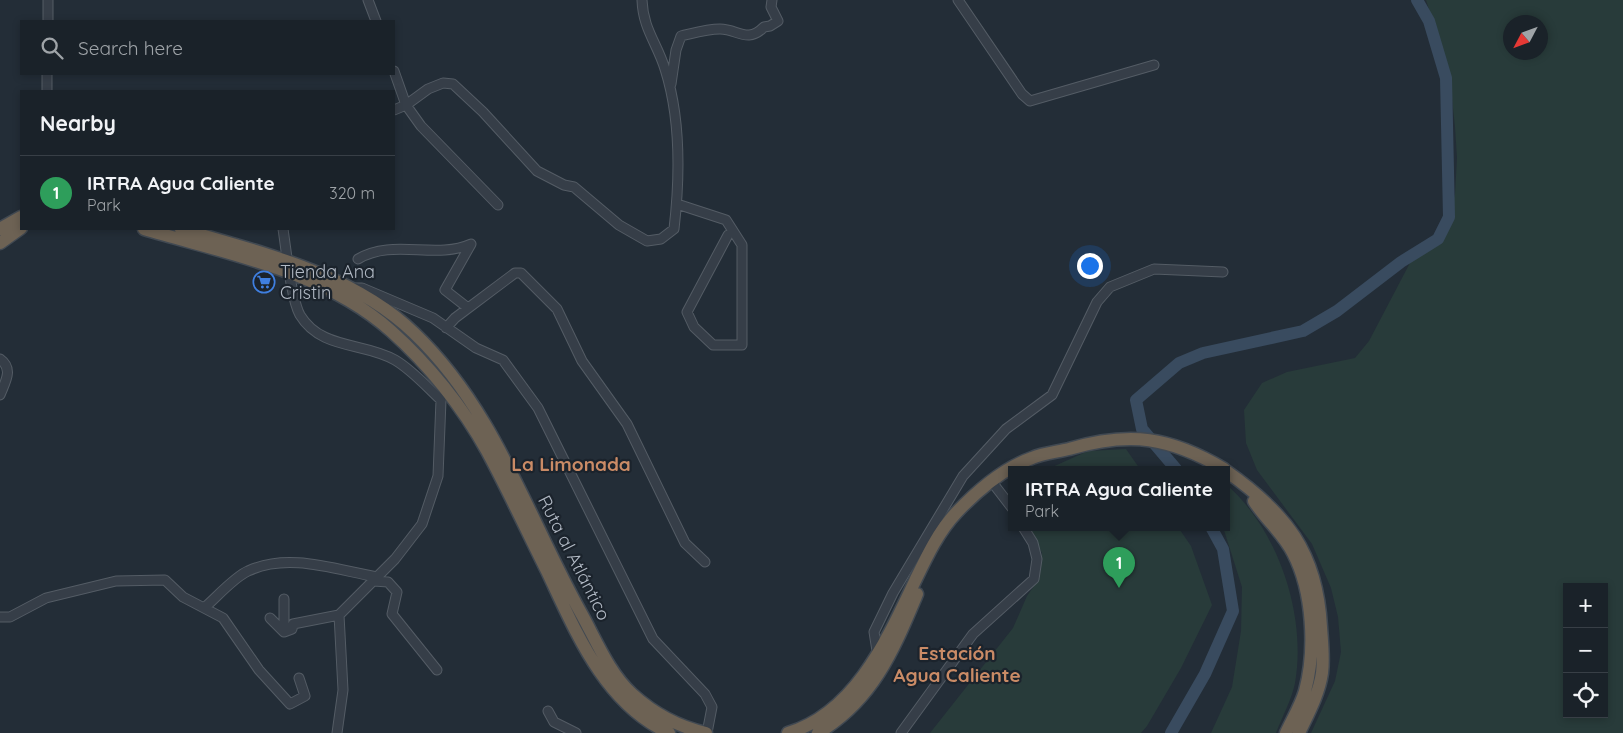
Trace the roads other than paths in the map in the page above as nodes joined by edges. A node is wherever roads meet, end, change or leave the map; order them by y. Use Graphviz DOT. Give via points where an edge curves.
graph roads {
  1 [pos="48,0"];
  2 [pos="368,0"];
  3 [pos="642,0"];
  4 [pos="772,0"];
  5 [pos="958,0"];
  6 [pos="48,20"];
  7 [pos="376,20"];
  8 [pos="1154,65"];
  9 [pos="395,74"];
  10 [pos="47,75"];
  11 [pos="48,90"];
  12 [pos="670,91"];
  13 [pos="406,105"];
  14 [pos="395,110"];
  15 [pos="677,204"];
  16 [pos="498,205"];
  17 [pos="20,218"];
  18 [pos="0,229"];
  19 [pos="20,229"];
  20 [pos="148,230"];
  21 [pos="184,230"];
  22 [pos="283,230"];
  23 [pos="728,235"];
  24 [pos="0,243"];
  25 [pos="358,259"];
  26 [pos="288,266"];
  27 [pos="1223,272"];
  28 [pos="350,289"];
  29 [pos="468,308"];
  30 [pos="446,328"];
  31 [pos="0,359"];
  32 [pos="0,395"];
  33 [pos="1047,455"];
  34 [pos="1019,466"];
  35 [pos="1027,466"];
  36 [pos="1218,466"];
  37 [pos="1008,474"];
  38 [pos="1230,474"];
  39 [pos="1008,478"];
  40 [pos="994,484"];
  41 [pos="1244,484"];
  42 [pos="1008,503"];
  43 [pos="1026,531"];
  44 [pos="705,562"];
  45 [pos="376,579"];
  46 [pos="284,599"];
  47 [pos="204,608"];
  48 [pos="340,615"];
  49 [pos="0,617"];
  50 [pos="270,618"];
  51 [pos="284,632"];
  52 [pos="878,651"];
  53 [pos="437,670"];
  54 [pos="299,678"];
  55 [pos="548,711"];
  56 [pos="338,733"];
  57 [pos="576,733"];
  58 [pos="669,733"];
  59 [pos="707,733"];
  60 [pos="788,733"];
  61 [pos="818,733"];
  62 [pos="901,733"];
  63 [pos="1286,733"];
  64 [pos="1299,733"];
  1 -- 6 [label="street"];
  2 -- 7 [label="street"];
  3 -- 12 [label="street" via="643,18 665,68"];
  4 -- 12 [label="street" via="771,6 778,21 759,32 745,36 722,29 681,36"];
  5 -- 8 [label="street" via="1030,101"];
  9 -- 13 [label="street"];
  10 -- 11 [label="street"];
  12 -- 15 [label="street" via="676,114"];
  13 -- 14 [label="street"];
  13 -- 15 [label="street" via="428,89 443,83 453,84 537,171 574,187 619,225 647,241 661,239 674,229"];
  13 -- 16 [label="street" via="432,138"];
  15 -- 23 [label="street" via="726,220 742,245 742,345 713,345 694,327 687,312"];
  17 -- 18 [label="highway"];
  19 -- 24 [label="highway"];
  20 -- 26 [label="highway, Ruta al Atlántico"];
  21 -- 26 [label="highway, Ruta al Atlántico"];
  22 -- 26 [label="street"];
  25 -- 29 [label="street" via="383,249 458,250 471,244 446,290"];
  26 -- 28 [label="highway, Ruta al Atlántico"];
  26 -- 45 [label="street" via="300,314 309,326 333,342 394,359 440,400 438,476 422,524"];
  26 -- 58 [label="highway, Ruta al Atlántico" via="368,314 409,348 443,387 486,449 589,657 615,693 640,716"];
  27 -- 52 [label="street" via="1154,269 1110,287 1097,302 1052,395 1006,429 963,476 893,593 874,632"];
  28 -- 30 [label="street" via="362,288 433,318"];
  28 -- 59 [label="highway, Ruta al Atlántico" via="413,332 458,380 496,442 566,585 615,674 632,694 661,716"];
  29 -- 30 [label="street"];
  29 -- 44 [label="street" via="515,272 521,273 557,309 582,361 627,424 685,543"];
  30 -- 59 [label="street" via="476,348 503,360 538,408 653,639 706,694 712,706"];
  31 -- 32 [label="street" via="9,370"];
  33 -- 34 [label="highway" via="1032,457"];
  33 -- 35 [label="highway"];
  33 -- 36 [label="highway" via="1113,439 1141,439 1186,449"];
  37 -- 40 [label="highway"];
  38 -- 41 [label="highway"];
  39 -- 40 [label="highway"];
  40 -- 42 [label="street"];
  40 -- 52 [label="highway" via="955,514 937,539"];
  40 -- 61 [label="highway" via="958,521 940,546 904,625 866,694 849,712"];
  41 -- 63 [label="highway" via="1294,555 1311,621 1307,680"];
  41 -- 64 [label="highway" via="1278,516 1303,548 1318,599 1322,672 1316,696"];
  43 -- 62 [label="street" via="1037,559 1034,580 973,634"];
  45 -- 47 [label="street" via="304,562 266,566 247,571"];
  45 -- 48 [label="street"];
  45 -- 53 [label="street" via="388,582 397,592 392,614"];
  46 -- 51 [label="street"];
  47 -- 49 [label="street" via="183,597 165,580 116,581 46,598 10,617"];
  47 -- 54 [label="street" via="223,618 259,670 290,704 305,696"];
  48 -- 51 [label="street" via="294,624 292,629"];
  48 -- 56 [label="street" via="343,690"];
  50 -- 51 [label="street"];
  52 -- 60 [label="highway" via="864,675 824,718"];
  55 -- 57 [label="street" via="554,722"];
}
